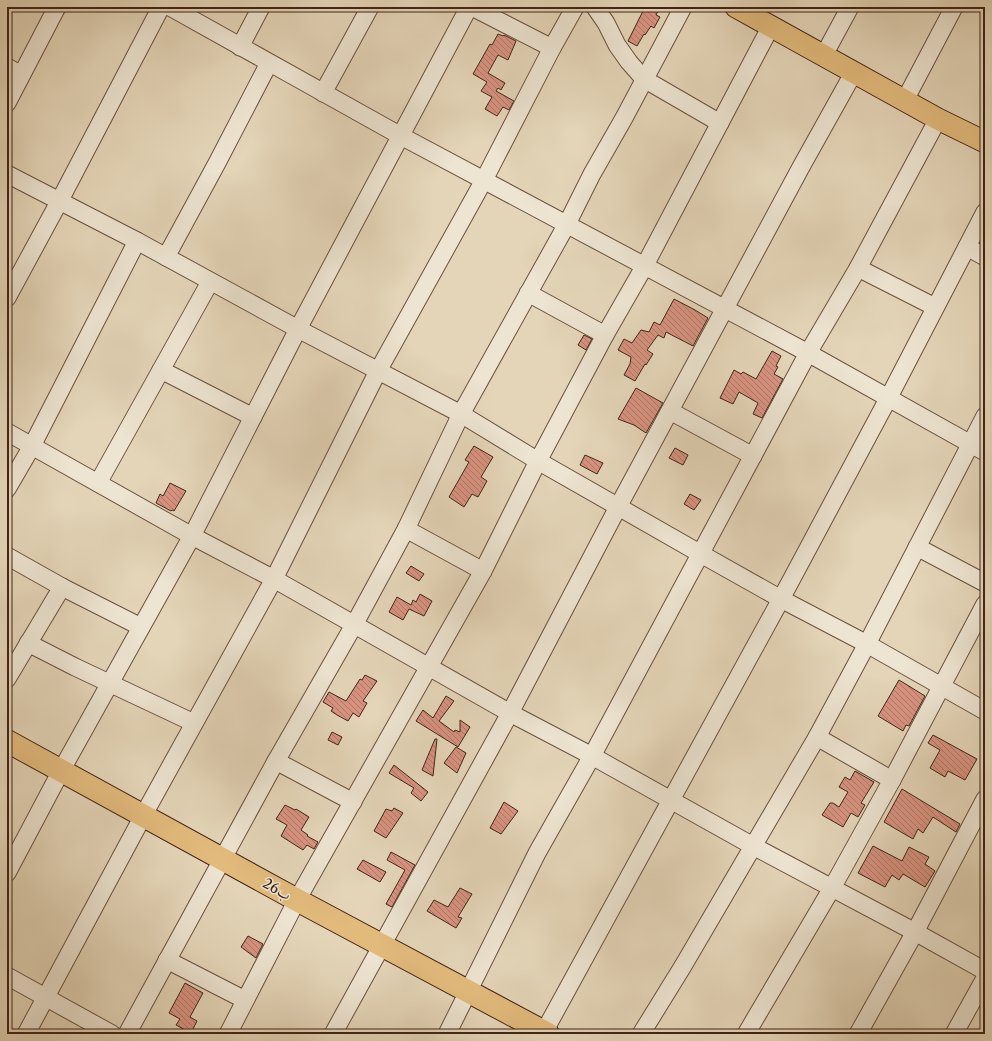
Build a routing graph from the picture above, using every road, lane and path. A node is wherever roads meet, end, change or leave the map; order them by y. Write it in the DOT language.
graph roads {
  1 [pos="57,7"];
  2 [pos="161,7"];
  3 [pos="170,7"];
  4 [pos="261,7"];
  5 [pos="370,7"];
  6 [pos="469,7"];
  7 [pos="472,7"];
  8 [pos="575,7"];
  9 [pos="595,7"];
  10 [pos="683,7"];
  11 [pos="850,7"];
  12 [pos="954,7"];
  13 [pos="738,8"];
  14 [pos="771,26"];
  15 [pos="240,47"];
  16 [pos="552,48"];
  17 [pos="824,55"];
  18 [pos="269,63"];
  19 [pos="14,71"];
  20 [pos="854,72"];
  21 [pos="644,78"];
  22 [pos="323,93"];
  23 [pos="905,100"];
  24 [pos="7,103"];
  25 [pos="938,119"];
  26 [pos="720,122"];
  27 [pos="401,136"];
  28 [pos="985,142"];
  29 [pos="7,174"];
  30 [pos="484,180"];
  31 [pos="59,202"];
  32 [pos="985,212"];
  33 [pos="566,224"];
  34 [pos="137,241"];
  35 [pos="967,247"];
  36 [pos="166,257"];
  37 [pos="985,257"];
  38 [pos="644,267"];
  39 [pos="858,268"];
  40 [pos="210,282"];
  41 [pos="528,293"];
  42 [pos="7,298"];
  43 [pos="934,307"];
  44 [pos="725,309"];
  45 [pos="298,329"];
  46 [pos="605,335"];
  47 [pos="808,353"];
  48 [pos="161,370"];
  49 [pos="378,371"];
  50 [pos="889,398"];
  51 [pos="670,410"];
  52 [pos="461,414"];
  53 [pos="985,416"];
  54 [pos="253,417"];
  55 [pos="7,432"];
  56 [pos="970,444"];
  57 [pos="32,446"];
  58 [pos="985,452"];
  59 [pos="753,456"];
  60 [pos="538,461"];
  61 [pos="98,484"];
  62 [pos="7,489"];
  63 [pos="618,507"];
  64 [pos="406,529"];
  65 [pos="192,536"];
  66 [pos="916,547"];
  67 [pos="700,554"];
  68 [pos="7,556"];
  69 [pos="483,571"];
  70 [pos="274,579"];
  71 [pos="985,583"];
  72 [pos="62,587"];
  73 [pos="781,599"];
  74 [pos="985,604"];
  75 [pos="354,625"];
  76 [pos="141,626"];
  77 [pos="28,643"];
  78 [pos="867,644"];
  79 [pos="429,668"];
  80 [pos="7,679"];
  81 [pos="110,684"];
  82 [pos="942,687"];
  83 [pos="985,711"];
  84 [pos="510,713"];
  85 [pos="194,723"];
  86 [pos="817,737"];
  87 [pos="7,741"];
  88 [pos="592,756"];
  89 [pos="276,761"];
  90 [pos="61,771"];
  91 [pos="892,780"];
  92 [pos="985,799"];
  93 [pos="671,800"];
  94 [pos="352,802"];
  95 [pos="143,816"];
  96 [pos="753,846"];
  97 [pos="222,859"];
  98 [pos="7,873"];
  99 [pos="832,888"];
  100 [pos="297,900"];
  101 [pos="915,932"];
  102 [pos="381,944"];
  103 [pos="167,960"];
  104 [pos="985,971"];
  105 [pos="7,976"];
  106 [pos="985,978"];
  107 [pos="468,991"];
  108 [pos="46,997"];
  109 [pos="245,1000"];
  110 [pos="234,1032"];
  111 [pos="546,1033"];
  112 [pos="26,1034"];
  113 [pos="112,1034"];
  114 [pos="127,1034"];
  115 [pos="333,1034"];
  116 [pos="447,1034"];
  117 [pos="641,1034"];
  118 [pos="746,1034"];
  119 [pos="858,1034"];
  120 [pos="954,1034"];
  1 -- 19 [label="street"];
  2 -- 31 [label="street"];
  3 -- 15 [label="street"];
  4 -- 15 [label="street"];
  5 -- 22 [label="street"];
  6 -- 27 [label="street"];
  7 -- 16 [label="street"];
  8 -- 16 [label="street"];
  9 -- 21 [label="street"];
  10 -- 21 [label="street"];
  11 -- 17 [label="street"];
  12 -- 23 [label="street"];
  13 -- 14 [label="main road"];
  14 -- 17 [label="main road"];
  14 -- 26 [label="street"];
  15 -- 18 [label="street"];
  16 -- 30 [label="street"];
  17 -- 20 [label="main road"];
  18 -- 22 [label="street"];
  18 -- 36 [label="street"];
  19 -- 24 [label="street"];
  20 -- 23 [label="main road"];
  20 -- 44 [label="street"];
  21 -- 26 [label="street"];
  21 -- 33 [label="street"];
  22 -- 27 [label="street"];
  23 -- 25 [label="main road"];
  25 -- 28 [label="main road"];
  25 -- 39 [label="street"];
  26 -- 38 [label="street"];
  27 -- 30 [label="street"];
  27 -- 45 [label="street"];
  29 -- 31 [label="street"];
  30 -- 33 [label="street"];
  30 -- 49 [label="street"];
  31 -- 34 [label="street"];
  31 -- 42 [label="street"];
  32 -- 35 [label="street"];
  33 -- 38 [label="street"];
  33 -- 41 [label="street"];
  34 -- 36 [label="street"];
  34 -- 57 [label="street"];
  35 -- 37 [label="street"];
  35 -- 43 [label="street"];
  36 -- 40 [label="street"];
  38 -- 44 [label="street"];
  38 -- 46 [label="street"];
  39 -- 43 [label="street"];
  39 -- 47 [label="street"];
  40 -- 45 [label="street"];
  40 -- 48 [label="street"];
  41 -- 46 [label="street"];
  41 -- 52 [label="street"];
  43 -- 50 [label="street"];
  44 -- 47 [label="street"];
  44 -- 51 [label="street"];
  45 -- 49 [label="street"];
  45 -- 54 [label="street"];
  46 -- 60 [label="street"];
  47 -- 50 [label="street"];
  47 -- 59 [label="street"];
  48 -- 54 [label="street"];
  48 -- 61 [label="street"];
  49 -- 52 [label="street"];
  49 -- 70 [label="street"];
  50 -- 56 [label="street"];
  50 -- 73 [label="street"];
  51 -- 59 [label="street"];
  51 -- 63 [label="street"];
  52 -- 60 [label="street"];
  52 -- 64 [label="street"];
  53 -- 56 [label="street"];
  54 -- 65 [label="street"];
  55 -- 57 [label="street"];
  56 -- 58 [label="street"];
  56 -- 66 [label="street"];
  57 -- 61 [label="street"];
  57 -- 62 [label="street"];
  59 -- 67 [label="street"];
  60 -- 63 [label="street"];
  60 -- 69 [label="street"];
  61 -- 65 [label="street"];
  63 -- 67 [label="street"];
  63 -- 84 [label="street"];
  64 -- 69 [label="street"];
  64 -- 75 [label="street"];
  65 -- 70 [label="street"];
  65 -- 76 [label="street"];
  66 -- 71 [label="street"];
  66 -- 78 [label="street"];
  67 -- 73 [label="street"];
  67 -- 88 [label="street"];
  68 -- 72 [label="street"];
  69 -- 79 [label="street"];
  70 -- 75 [label="street"];
  70 -- 85 [label="street"];
  72 -- 76 [label="street"];
  72 -- 77 [label="street"];
  73 -- 78 [label="street"];
  73 -- 93 [label="street"];
  74 -- 82 [label="street"];
  75 -- 79 [label="street"];
  75 -- 89 [label="street"];
  76 -- 81 [label="street"];
  77 -- 80 [label="street"];
  77 -- 81 [label="street"];
  78 -- 82 [label="street"];
  78 -- 86 [label="street"];
  79 -- 84 [label="street"];
  79 -- 94 [label="street"];
  81 -- 85 [label="street"];
  81 -- 90 [label="street"];
  82 -- 83 [label="street"];
  82 -- 91 [label="street"];
  84 -- 88 [label="street"];
  84 -- 102 [label="street"];
  85 -- 95 [label="street"];
  86 -- 91 [label="street"];
  86 -- 96 [label="street"];
  87 -- 90 [label="highway, 26ب"];
  88 -- 93 [label="street"];
  88 -- 107 [label="street"];
  89 -- 94 [label="street"];
  89 -- 97 [label="street"];
  90 -- 95 [label="highway, 26ب"];
  90 -- 98 [label="street"];
  91 -- 99 [label="street"];
  92 -- 101 [label="street"];
  93 -- 96 [label="street"];
  93 -- 111 [label="street"];
  94 -- 100 [label="street"];
  95 -- 97 [label="highway, 26ب"];
  95 -- 108 [label="street"];
  96 -- 99 [label="street"];
  96 -- 117 [label="street"];
  97 -- 100 [label="highway, 26ب"];
  97 -- 103 [label="street"];
  99 -- 101 [label="street"];
  99 -- 118 [label="street"];
  100 -- 102 [label="highway, 26ب"];
  100 -- 109 [label="street"];
  101 -- 104 [label="street"];
  101 -- 119 [label="street"];
  102 -- 107 [label="highway, 26ب"];
  102 -- 115 [label="street"];
  103 -- 109 [label="street"];
  103 -- 114 [label="street"];
  105 -- 108 [label="street"];
  106 -- 120 [label="street"];
  107 -- 111 [label="highway, 26ب"];
  107 -- 116 [label="street"];
  108 -- 112 [label="street"];
  108 -- 113 [label="street"];
  109 -- 110 [label="street"];
}
